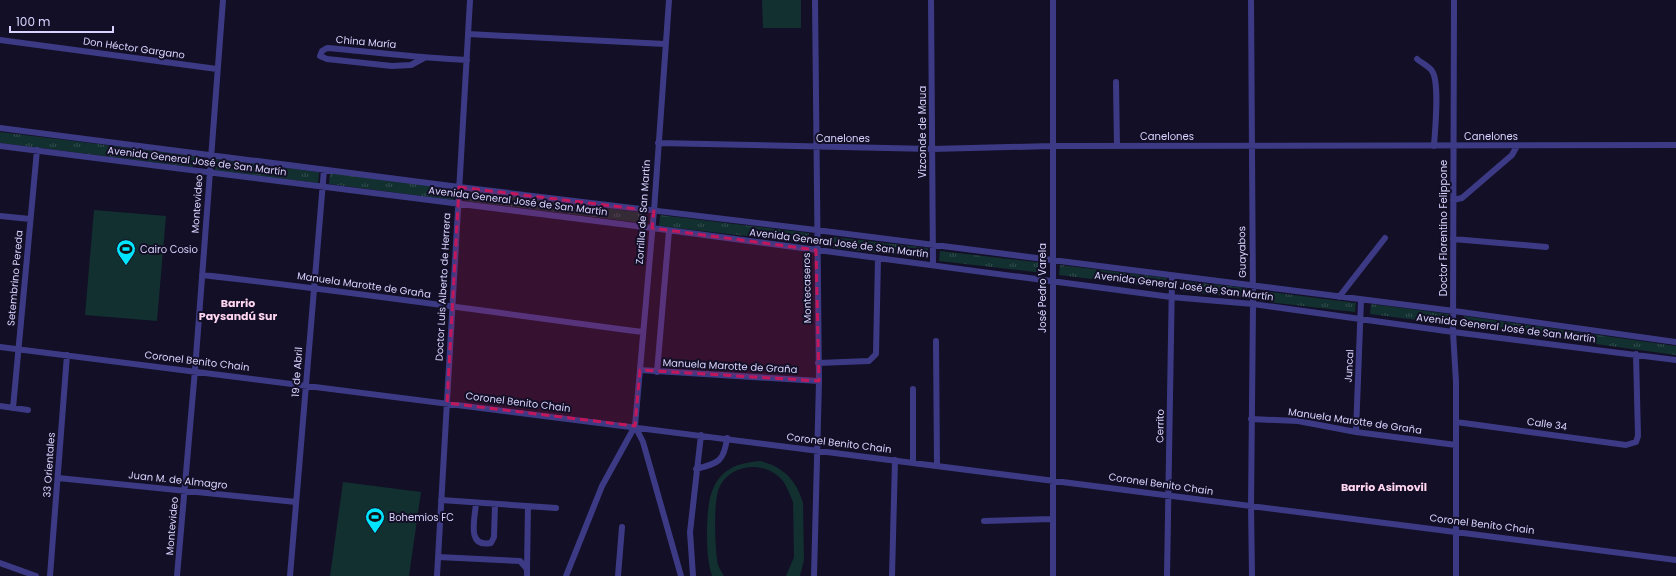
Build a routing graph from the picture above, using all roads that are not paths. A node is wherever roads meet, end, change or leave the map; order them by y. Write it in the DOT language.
graph roads {
  1 [pos="223,0"];
  2 [pos="470,0"];
  3 [pos="669,0"];
  4 [pos="815,0"];
  5 [pos="931,0"];
  6 [pos="1053,0"];
  7 [pos="1250,0"];
  8 [pos="1454,0"];
  9 [pos="468,34"];
  10 [pos="0,40"];
  11 [pos="665,44"];
  12 [pos="424,58"];
  13 [pos="1417,59"];
  14 [pos="466,60"];
  15 [pos="217,69"];
  16 [pos="1116,82"];
  17 [pos="0,128"];
  18 [pos="658,144"];
  19 [pos="1676,145"];
  20 [pos="0,146"];
  21 [pos="1052,146"];
  22 [pos="1117,146"];
  23 [pos="1434,146"];
  24 [pos="1452,146"];
  25 [pos="1517,146"];
  26 [pos="1251,147"];
  27 [pos="815,148"];
  28 [pos="932,148"];
  29 [pos="37,150"];
  30 [pos="211,155"];
  31 [pos="324,170"];
  32 [pos="209,173"];
  33 [pos="323,187"];
  34 [pos="459,187"];
  35 [pos="1453,200"];
  36 [pos="458,204"];
  37 [pos="654,211"];
  38 [pos="0,216"];
  39 [pos="30,219"];
  40 [pos="652,228"];
  41 [pos="816,230"];
  42 [pos="669,231"];
  43 [pos="1385,238"];
  44 [pos="1453,239"];
  45 [pos="933,246"];
  46 [pos="1546,247"];
  47 [pos="816,250"];
  48 [pos="878,258"];
  49 [pos="1052,261"];
  50 [pos="933,265"];
  51 [pos="202,275"];
  52 [pos="1172,277"];
  53 [pos="1052,280"];
  54 [pos="1252,286"];
  55 [pos="313,287"];
  56 [pos="1171,297"];
  57 [pos="1339,297"];
  58 [pos="1361,300"];
  59 [pos="1252,304"];
  60 [pos="452,308"];
  61 [pos="1454,311"];
  62 [pos="1362,319"];
  63 [pos="643,332"];
  64 [pos="1453,332"];
  65 [pos="936,341"];
  66 [pos="1676,342"];
  67 [pos="0,347"];
  68 [pos="19,349"];
  69 [pos="1636,354"];
  70 [pos="67,355"];
  71 [pos="1676,360"];
  72 [pos="818,363"];
  73 [pos="195,370"];
  74 [pos="640,370"];
  75 [pos="657,372"];
  76 [pos="819,381"];
  77 [pos="306,385"];
  78 [pos="913,389"];
  79 [pos="447,403"];
  80 [pos="0,406"];
  81 [pos="13,408"];
  82 [pos="28,410"];
  83 [pos="1251,419"];
  84 [pos="1456,422"];
  85 [pos="635,426"];
  86 [pos="1356,432"];
  87 [pos="701,435"];
  88 [pos="727,438"];
  89 [pos="1456,445"];
  90 [pos="816,450"];
  91 [pos="895,460"];
  92 [pos="913,462"];
  93 [pos="937,465"];
  94 [pos="696,469"];
  95 [pos="58,478"];
  96 [pos="1053,480"];
  97 [pos="185,490"];
  98 [pos="1169,495"];
  99 [pos="441,500"];
  100 [pos="296,502"];
  101 [pos="476,503"];
  102 [pos="495,504"];
  103 [pos="528,506"];
  104 [pos="1250,506"];
  105 [pos="556,508"];
  106 [pos="1053,519"];
  107 [pos="984,520"];
  108 [pos="622,527"];
  109 [pos="1456,531"];
  110 [pos="438,557"];
  111 [pos="1676,560"];
  112 [pos="0,563"];
  113 [pos="527,573"];
  114 [pos="36,576"];
  115 [pos="50,576"];
  116 [pos="177,576"];
  117 [pos="290,576"];
  118 [pos="437,576"];
  119 [pos="567,576"];
  120 [pos="618,576"];
  121 [pos="681,576"];
  122 [pos="693,576"];
  123 [pos="814,576"];
  124 [pos="892,576"];
  125 [pos="1053,576"];
  126 [pos="1167,576"];
  127 [pos="1252,576"];
  128 [pos="1456,576"];
  1 -- 15 [label="street, Montevideo"];
  2 -- 9 [label="street, Doctor Luis Alberto de Herrera"];
  3 -- 11 [label="street, Zorrilla de San Martín"];
  4 -- 27 [label="street, Montecaseros"];
  5 -- 28 [label="street, Vizconde de Maua"];
  6 -- 21 [label="street, José Pedro Varela"];
  7 -- 26 [label="street, Guayabos"];
  8 -- 24 [label="street, Doctor Florentino Felippone"];
  9 -- 11 [label="street"];
  9 -- 14 [label="street, Doctor Luis Alberto de Herrera"];
  10 -- 15 [label="street, Don Héctor Gargano"];
  11 -- 18 [label="street, Zorrilla de San Martín"];
  12 -- 12 [label="street, China María"];
  12 -- 14 [label="street, China María"];
  13 -- 23 [label="street"];
  14 -- 34 [label="street, Doctor Luis Alberto de Herrera"];
  15 -- 30 [label="street, Montevideo"];
  16 -- 22 [label="street"];
  17 -- 30 [label="street, Avenida General José de San Martín"];
  18 -- 27 [label="street, Canelones"];
  18 -- 37 [label="street, Zorrilla de San Martín"];
  19 -- 25 [label="street, Canelones"];
  20 -- 29 [label="street, Avenida General José de San Martín"];
  21 -- 22 [label="street, Canelones"];
  21 -- 28 [label="street, Canelones"];
  21 -- 49 [label="street, José Pedro Varela"];
  22 -- 26 [label="street, Canelones"];
  23 -- 24 [label="street, Canelones"];
  23 -- 26 [label="street, Canelones"];
  24 -- 25 [label="street, Canelones"];
  24 -- 35 [label="street, Doctor Florentino Felippone"];
  25 -- 35 [label="street"];
  26 -- 54 [label="street, Guayabos"];
  27 -- 28 [label="street, Canelones"];
  27 -- 41 [label="street, Montecaseros"];
  28 -- 45 [label="street, Vizconde de Maua"];
  29 -- 32 [label="street, Avenida General José de San Martín"];
  29 -- 39 [label="street, Setembrino Pereda"];
  30 -- 31 [label="street, Avenida General José de San Martín"];
  30 -- 32 [label="street, Montevideo"];
  31 -- 33 [label="street, 19 de Abril"];
  31 -- 34 [label="street, Avenida General José de San Martín"];
  32 -- 33 [label="street, Avenida General José de San Martín"];
  32 -- 51 [label="street, Montevideo"];
  33 -- 36 [label="street, Avenida General José de San Martín"];
  33 -- 55 [label="street, 19 de Abril"];
  34 -- 36 [label="street, Doctor Luis Alberto de Herrera"];
  34 -- 37 [label="street, Avenida General José de San Martín"];
  35 -- 44 [label="street, Doctor Florentino Felippone"];
  36 -- 40 [label="street, Avenida General José de San Martín"];
  36 -- 60 [label="street, Doctor Luis Alberto de Herrera"];
  37 -- 40 [label="street, Zorrilla de San Martín"];
  37 -- 41 [label="street, Avenida General José de San Martín"];
  38 -- 39 [label="street"];
  39 -- 68 [label="street, Setembrino Pereda"];
  40 -- 42 [label="street, Avenida General José de San Martín"];
  40 -- 63 [label="street, Zorrilla de San Martín"];
  41 -- 45 [label="street, Avenida General José de San Martín"];
  41 -- 47 [label="street, Montecaseros"];
  42 -- 47 [label="street, Avenida General José de San Martín"];
  42 -- 75 [label="street"];
  43 -- 57 [label="street"];
  44 -- 46 [label="street"];
  44 -- 61 [label="street, Doctor Florentino Felippone"];
  45 -- 49 [label="street, Avenida General José de San Martín"];
  45 -- 50 [label="street, Vizconde de Maua"];
  47 -- 48 [label="street, Avenida General José de San Martín"];
  47 -- 72 [label="street, Montecaseros"];
  48 -- 50 [label="street, Avenida General José de San Martín"];
  48 -- 72 [label="street"];
  49 -- 52 [label="street, Avenida General José de San Martín"];
  49 -- 53 [label="street, José Pedro Varela"];
  50 -- 53 [label="street, Avenida General José de San Martín"];
  51 -- 55 [label="street, Manuela Marotte de Graña"];
  51 -- 73 [label="street, Montevideo"];
  52 -- 54 [label="street, Avenida General José de San Martín"];
  52 -- 56 [label="street, Cerrito"];
  53 -- 56 [label="street, Avenida General José de San Martín"];
  53 -- 96 [label="street, José Pedro Varela"];
  54 -- 57 [label="street, Avenida General José de San Martín"];
  54 -- 59 [label="street, Guayabos"];
  55 -- 60 [label="street, Manuela Marotte de Graña"];
  55 -- 77 [label="street, 19 de Abril"];
  56 -- 59 [label="street, Avenida General José de San Martín"];
  56 -- 98 [label="street, Cerrito"];
  57 -- 58 [label="street, Avenida General José de San Martín"];
  58 -- 61 [label="street, Avenida General José de San Martín"];
  58 -- 62 [label="street, Juncal"];
  59 -- 62 [label="street, Avenida General José de San Martín"];
  59 -- 83 [label="street, Guayabos"];
  60 -- 63 [label="street, Manuela Marotte de Graña"];
  60 -- 79 [label="street, Doctor Luis Alberto de Herrera"];
  61 -- 64 [label="street, Doctor Florentino Felippone"];
  61 -- 66 [label="street, Avenida General José de San Martín"];
  62 -- 64 [label="street, Avenida General José de San Martín"];
  62 -- 86 [label="street, Juncal"];
  63 -- 74 [label="street, Zorrilla de San Martín"];
  64 -- 69 [label="street, Avenida General José de San Martín"];
  64 -- 84 [label="street, Doctor Florentino Felippone"];
  65 -- 93 [label="street"];
  67 -- 68 [label="street, Coronel Benito Chain"];
  68 -- 70 [label="street, Coronel Benito Chain"];
  68 -- 81 [label="street, Setembrino Pereda"];
  69 -- 71 [label="street, Avenida General José de San Martín"];
  69 -- 84 [label="street, Calle 34"];
  70 -- 73 [label="street, Coronel Benito Chain"];
  70 -- 95 [label="street, 33 Orientales"];
  72 -- 76 [label="street, Montecaseros"];
  73 -- 77 [label="street, Coronel Benito Chain"];
  73 -- 97 [label="street, Montevideo"];
  74 -- 75 [label="street, Manuela Marotte de Graña"];
  74 -- 85 [label="street, Zorrilla de San Martín"];
  75 -- 76 [label="street, Manuela Marotte de Graña"];
  76 -- 90 [label="street, Montecaseros"];
  77 -- 79 [label="street, Coronel Benito Chain"];
  77 -- 100 [label="street, 19 de Abril"];
  78 -- 92 [label="street"];
  79 -- 85 [label="street, Coronel Benito Chain"];
  79 -- 99 [label="street, Doctor Luis Alberto de Herrera"];
  80 -- 81 [label="street"];
  81 -- 82 [label="street"];
  83 -- 86 [label="street, Manuela Marotte de Graña"];
  83 -- 104 [label="street, Guayabos"];
  84 -- 89 [label="street, Doctor Florentino Felippone"];
  85 -- 87 [label="street, Coronel Benito Chain"];
  85 -- 119 [label="street, Zorrilla de San Martín"];
  85 -- 121 [label="street"];
  86 -- 89 [label="street, Manuela Marotte de Graña"];
  87 -- 88 [label="street, Coronel Benito Chain"];
  87 -- 94 [label="street"];
  88 -- 90 [label="street, Coronel Benito Chain"];
  88 -- 94 [label="street"];
  89 -- 109 [label="street, Doctor Florentino Felippone"];
  90 -- 91 [label="street, Coronel Benito Chain"];
  90 -- 123 [label="street, Montecaseros"];
  91 -- 92 [label="street, Coronel Benito Chain"];
  91 -- 124 [label="street"];
  92 -- 93 [label="street, Coronel Benito Chain"];
  93 -- 96 [label="street, Coronel Benito Chain"];
  94 -- 122 [label="street"];
  95 -- 97 [label="street, Juan M. de Almagro"];
  95 -- 115 [label="street, 33 Orientales"];
  96 -- 98 [label="street, Coronel Benito Chain"];
  96 -- 106 [label="street, José Pedro Varela"];
  97 -- 100 [label="street, Juan M. de Almagro"];
  97 -- 116 [label="street, Montevideo"];
  98 -- 104 [label="street, Coronel Benito Chain"];
  98 -- 126 [label="street, Cerrito"];
  99 -- 101 [label="street"];
  99 -- 110 [label="street, Doctor Luis Alberto de Herrera"];
  100 -- 117 [label="street, 19 de Abril"];
  101 -- 102 [label="street"];
  101 -- 102 [label="street"];
  102 -- 103 [label="street"];
  103 -- 105 [label="street"];
  103 -- 113 [label="street"];
  104 -- 109 [label="street, Coronel Benito Chain"];
  104 -- 127 [label="street, Guayabos"];
  106 -- 107 [label="street"];
  106 -- 125 [label="street, José Pedro Varela"];
  108 -- 120 [label="street"];
  109 -- 111 [label="street, Coronel Benito Chain"];
  109 -- 128 [label="street, Doctor Florentino Felippone"];
  110 -- 113 [label="street"];
  110 -- 118 [label="street, Doctor Luis Alberto de Herrera"];
  112 -- 114 [label="street"];
}
